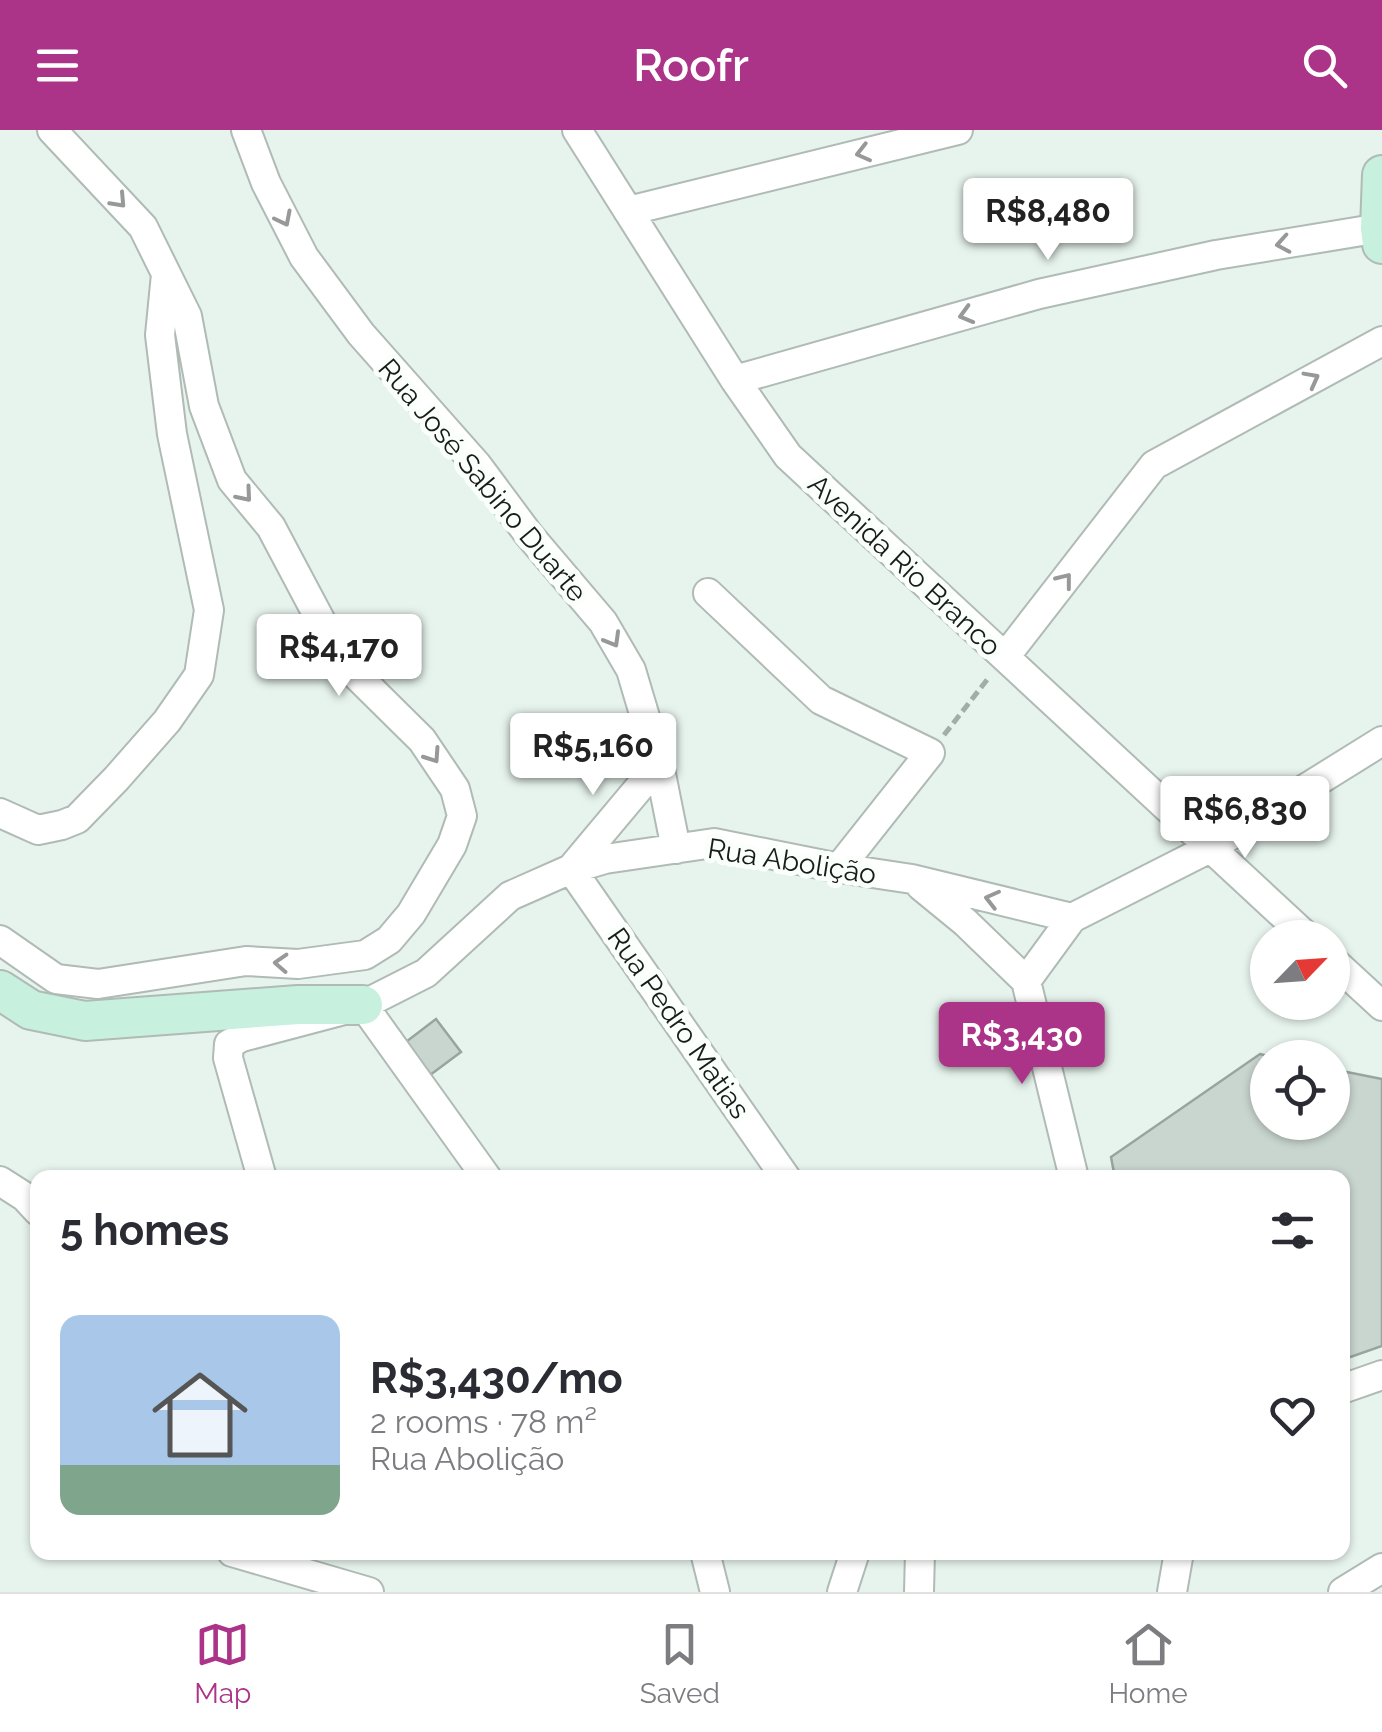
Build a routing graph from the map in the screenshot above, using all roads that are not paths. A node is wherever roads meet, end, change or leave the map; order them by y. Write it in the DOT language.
graph roads {
  1 [pos="52,130"];
  2 [pos="246,130"];
  3 [pos="577,130"];
  4 [pos="958,130"];
  5 [pos="1382,175"];
  6 [pos="628,211"];
  7 [pos="1381,236"];
  8 [pos="166,272"];
  9 [pos="1382,341"];
  10 [pos="736,380"];
  11 [pos="708,593"];
  12 [pos="1005,657"];
  13 [pos="1382,741"];
  14 [pos="659,764"];
  15 [pos="0,813"];
  16 [pos="1210,848"];
  17 [pos="676,849"];
  18 [pos="839,868"];
  19 [pos="571,869"];
  20 [pos="912,879"];
  21 [pos="1072,918"];
  22 [pos="1288,920"];
  23 [pos="0,940"];
  24 [pos="1350,977"];
  25 [pos="1026,981"];
  26 [pos="0,990"];
  27 [pos="363,1005"];
  28 [pos="1382,1006"];
  29 [pos="260,1170"];
  30 [pos="481,1170"];
  31 [pos="780,1170"];
  32 [pos="1072,1170"];
  33 [pos="0,1182"];
  34 [pos="30,1202"];
  35 [pos="1382,1376"];
  36 [pos="1350,1386"];
  37 [pos="259,1560"];
  38 [pos="707,1560"];
  39 [pos="852,1560"];
  40 [pos="920,1560"];
  41 [pos="1178,1560"];
  42 [pos="368,1592"];
  43 [pos="714,1592"];
  44 [pos="842,1592"];
  45 [pos="918,1592"];
  46 [pos="1172,1592"];
  1 -- 8 [label="street, one-way"];
  2 -- 14 [label="street, Rua José Sabino Duarte, one-way"];
  3 -- 6 [label="street, Avenida Rio Branco"];
  4 -- 6 [label="street, one-way"];
  5 -- 7 [label="street"];
  6 -- 10 [label="street, Avenida Rio Branco"];
  7 -- 10 [label="street, one-way"];
  8 -- 15 [label="street"];
  8 -- 23 [label="street, one-way"];
  12 -- 9 [label="street, one-way"];
  10 -- 12 [label="street, Avenida Rio Branco"];
  11 -- 18 [label="street"];
  12 -- 16 [label="street, Avenida Rio Branco"];
  13 -- 16 [label="street"];
  14 -- 17 [label="street, Rua José Sabino Duarte"];
  14 -- 19 [label="street"];
  16 -- 21 [label="street"];
  16 -- 22 [label="street, Avenida Rio Branco"];
  17 -- 18 [label="street, Rua Abolição"];
  17 -- 19 [label="street, Rua Abolição"];
  18 -- 20 [label="street, Rua Abolição"];
  19 -- 27 [label="street, Rua Abolição"];
  19 -- 31 [label="street, Rua Pedro Matias"];
  21 -- 20 [label="street, one-way"];
  20 -- 25 [label="street, Rua Abolição"];
  21 -- 25 [label="street"];
  24 -- 28 [label="street"];
  25 -- 32 [label="street"];
  26 -- 27 [label="street"];
  27 -- 29 [label="street, Rua Abolição"];
  27 -- 30 [label="street"];
  33 -- 34 [label="street"];
  35 -- 36 [label="street"];
  37 -- 42 [label="street"];
  38 -- 43 [label="street"];
  39 -- 44 [label="street"];
  40 -- 45 [label="street"];
  41 -- 46 [label="street"];
}
